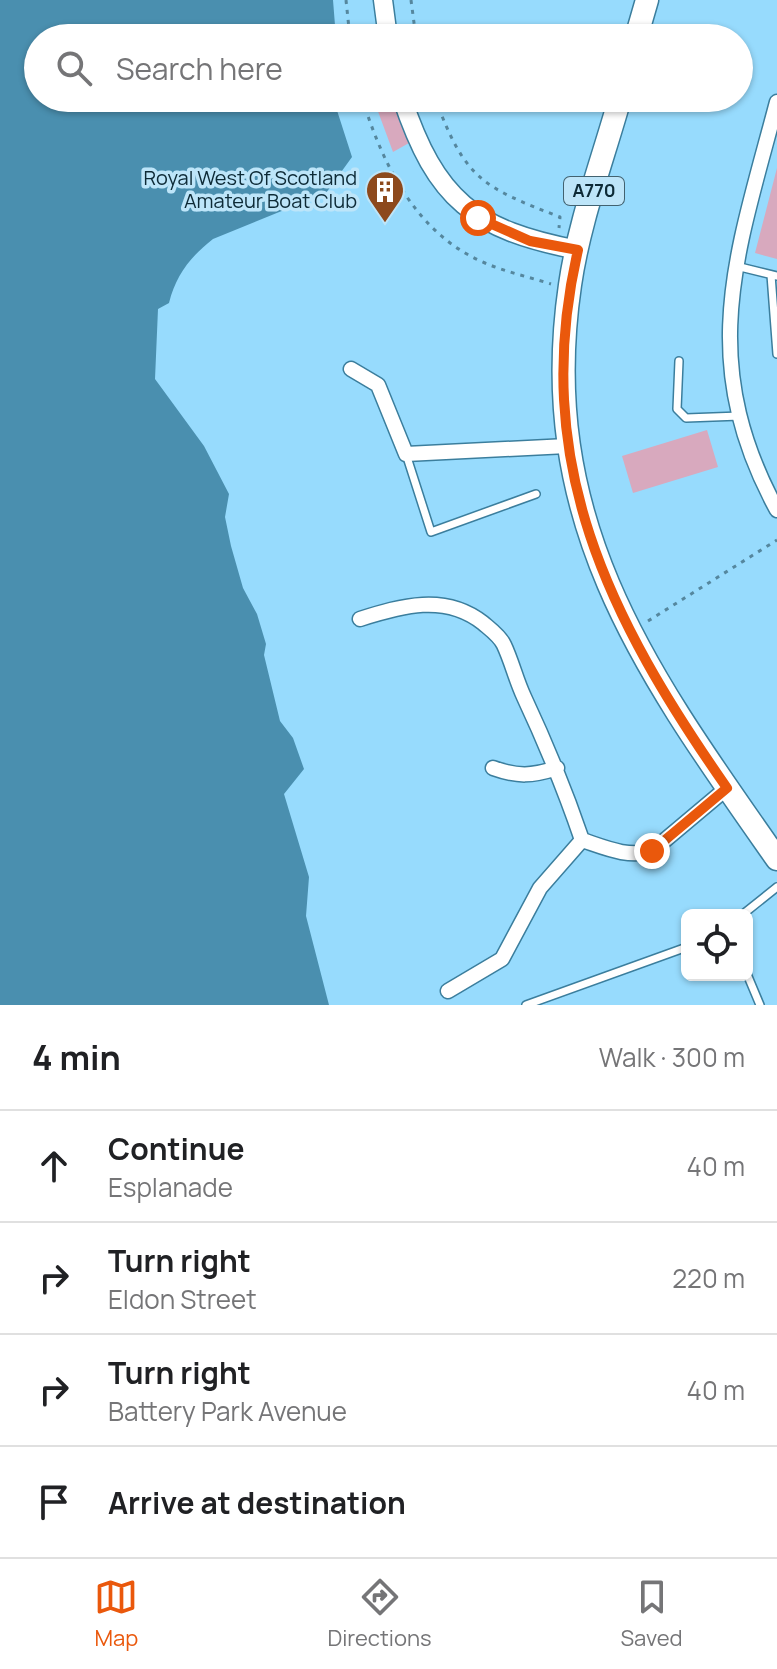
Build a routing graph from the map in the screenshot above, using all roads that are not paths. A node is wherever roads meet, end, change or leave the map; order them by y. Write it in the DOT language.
graph roads {
  1 [pos="383,0"];
  2 [pos="647,0"];
  3 [pos="386,24"];
  4 [pos="640,24"];
  5 [pos="777,102"];
  6 [pos="407,112"];
  7 [pos="616,112"];
  8 [pos="578,250"];
  9 [pos="733,266"];
  10 [pos="774,275"];
  11 [pos="777,354"];
  12 [pos="679,361"];
  13 [pos="351,369"];
  14 [pos="740,416"];
  15 [pos="567,446"];
  16 [pos="406,454"];
  17 [pos="536,494"];
  18 [pos="777,510"];
  19 [pos="360,619"];
  20 [pos="493,768"];
  21 [pos="557,768"];
  22 [pos="727,788"];
  23 [pos="582,840"];
  24 [pos="777,859"];
  25 [pos="777,887"];
  26 [pos="750,909"];
  27 [pos="681,949"];
  28 [pos="750,981"];
  29 [pos="448,991"];
  30 [pos="526,1005"];
  31 [pos="760,1005"];
  1 -- 3 [label="street"];
  2 -- 4 [label="main road"];
  5 -- 9 [label="street"];
  6 -- 8 [label="street"];
  7 -- 8 [label="main road, A770"];
  8 -- 15 [label="main road, A770"];
  9 -- 10 [label="lane"];
  9 -- 14 [label="street"];
  10 -- 11 [label="lane"];
  12 -- 14 [label="lane"];
  13 -- 16 [label="street"];
  14 -- 18 [label="street"];
  15 -- 16 [label="street"];
  15 -- 22 [label="main road, A770"];
  16 -- 17 [label="lane"];
  19 -- 21 [label="street"];
  20 -- 21 [label="street"];
  21 -- 23 [label="street"];
  22 -- 23 [label="street"];
  22 -- 24 [label="main road, A770"];
  23 -- 29 [label="street"];
  25 -- 26 [label="lane"];
  27 -- 30 [label="lane"];
  28 -- 31 [label="lane"];
}
